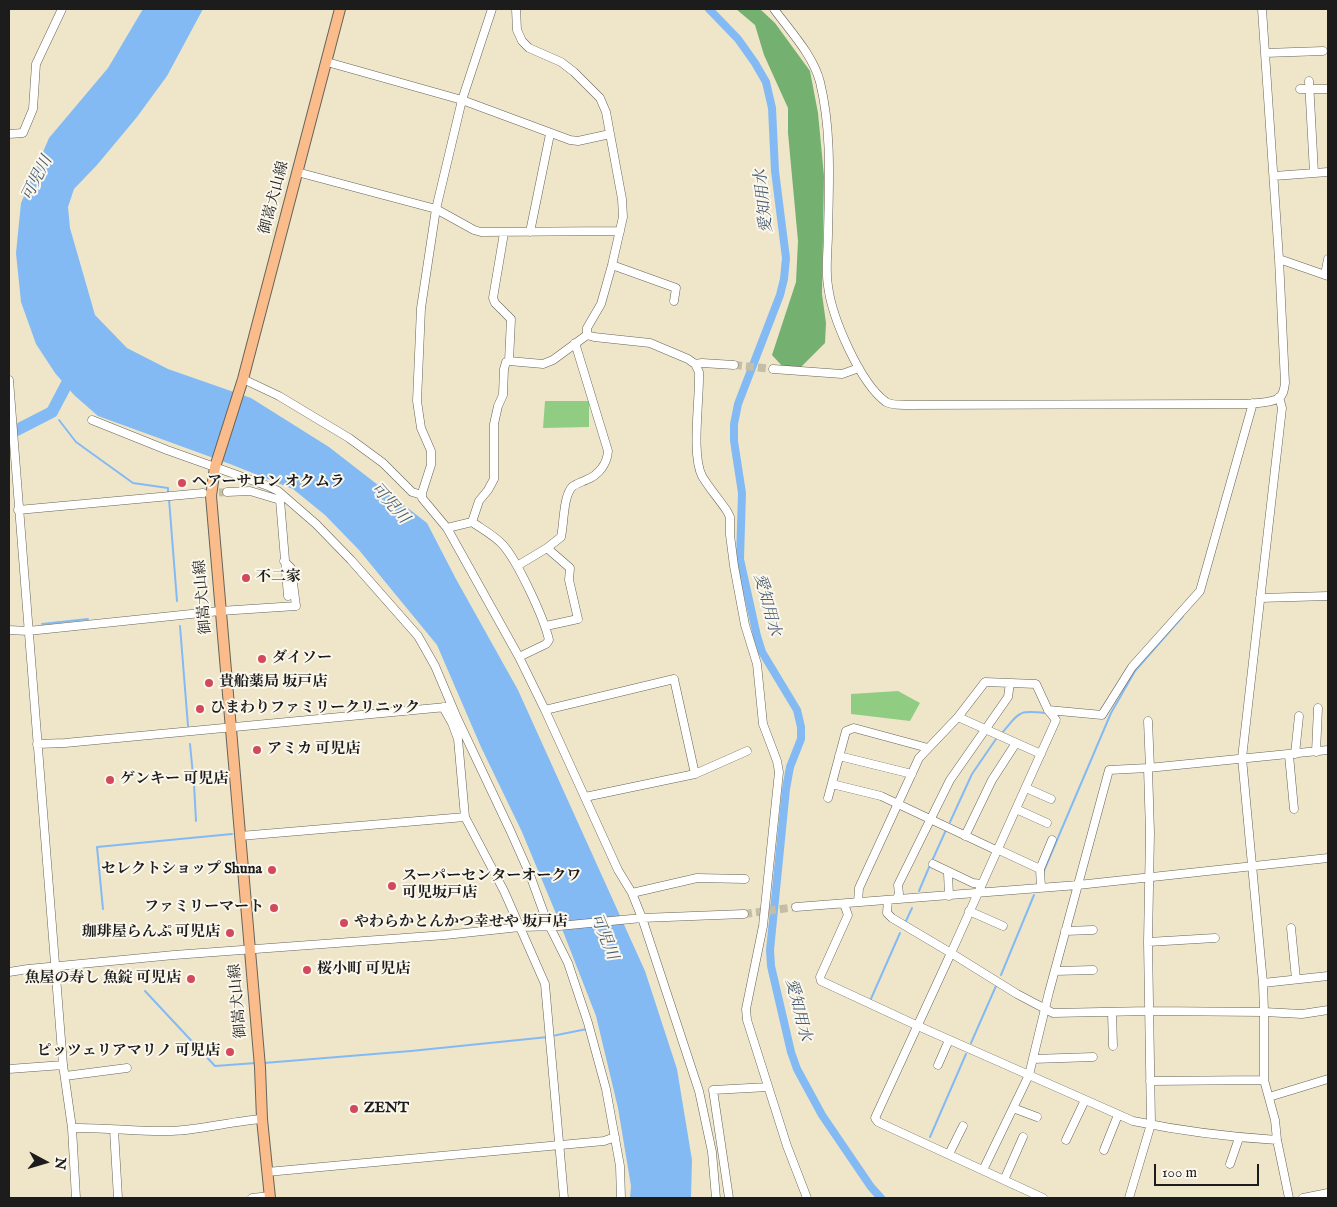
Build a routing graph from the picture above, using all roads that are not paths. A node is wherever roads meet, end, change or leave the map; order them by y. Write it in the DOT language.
graph roads {
  1 [pos="62,9"];
  2 [pos="340,9"];
  3 [pos="492,9"];
  4 [pos="516,9"];
  5 [pos="774,9"];
  6 [pos="1262,9"];
  7 [pos="1323,51"];
  8 [pos="1265,53"];
  9 [pos="327,62"];
  10 [pos="1309,85"];
  11 [pos="1300,89"];
  12 [pos="1328,89"];
  13 [pos="462,100"];
  14 [pos="9,134"];
  15 [pos="550,134"];
  16 [pos="610,134"];
  17 [pos="297,172"];
  18 [pos="1328,172"];
  19 [pos="1314,173"];
  20 [pos="1274,176"];
  21 [pos="436,209"];
  22 [pos="620,231"];
  23 [pos="530,232"];
  24 [pos="504,233"];
  25 [pos="1279,259"];
  26 [pos="1328,259"];
  27 [pos="612,265"];
  28 [pos="1327,276"];
  29 [pos="674,301"];
  30 [pos="587,335"];
  31 [pos="575,343"];
  32 [pos="509,361"];
  33 [pos="695,364"];
  34 [pos="734,366"];
  35 [pos="859,368"];
  36 [pos="773,369"];
  37 [pos="243,379"];
  38 [pos="9,380"];
  39 [pos="1279,397"];
  40 [pos="1253,403"];
  41 [pos="92,420"];
  42 [pos="10,421"];
  43 [pos="215,467"];
  44 [pos="272,488"];
  45 [pos="226,492"];
  46 [pos="203,494"];
  47 [pos="422,495"];
  48 [pos="273,498"];
  49 [pos="18,510"];
  50 [pos="472,522"];
  51 [pos="447,528"];
  52 [pos="548,548"];
  53 [pos="284,561"];
  54 [pos="517,566"];
  55 [pos="288,596"];
  56 [pos="1328,596"];
  57 [pos="1260,598"];
  58 [pos="220,611"];
  59 [pos="546,626"];
  60 [pos="9,630"];
  61 [pos="28,631"];
  62 [pos="519,657"];
  63 [pos="1010,683"];
  64 [pos="452,705"];
  65 [pos="443,708"];
  66 [pos="1318,708"];
  67 [pos="545,710"];
  68 [pos="1048,710"];
  69 [pos="1299,716"];
  70 [pos="958,717"];
  71 [pos="1148,721"];
  72 [pos="231,727"];
  73 [pos="985,729"];
  74 [pos="1016,743"];
  75 [pos="37,744"];
  76 [pos="928,748"];
  77 [pos="1328,750"];
  78 [pos="747,751"];
  79 [pos="1316,752"];
  80 [pos="1041,754"];
  81 [pos="1292,755"];
  82 [pos="839,756"];
  83 [pos="1242,758"];
  84 [pos="1149,768"];
  85 [pos="695,774"];
  86 [pos="912,774"];
  87 [pos="832,784"];
  88 [pos="1026,788"];
  89 [pos="584,797"];
  90 [pos="828,798"];
  91 [pos="1051,799"];
  92 [pos="898,803"];
  93 [pos="1294,808"];
  94 [pos="1016,809"];
  95 [pos="464,817"];
  96 [pos="930,819"];
  97 [pos="1047,823"];
  98 [pos="240,836"];
  99 [pos="965,836"];
  100 [pos="1052,840"];
  101 [pos="998,850"];
  102 [pos="1328,858"];
  103 [pos="933,864"];
  104 [pos="1251,866"];
  105 [pos="1040,868"];
  106 [pos="948,872"];
  107 [pos="1148,877"];
  108 [pos="745,879"];
  109 [pos="982,884"];
  110 [pos="1078,885"];
  111 [pos="1040,888"];
  112 [pos="978,892"];
  113 [pos="632,893"];
  114 [pos="950,896"];
  115 [pos="897,898"];
  116 [pos="888,900"];
  117 [pos="858,902"];
  118 [pos="844,904"];
  119 [pos="796,907"];
  120 [pos="970,911"];
  121 [pos="744,914"];
  122 [pos="642,918"];
  123 [pos="554,926"];
  124 [pos="1003,926"];
  125 [pos="520,928"];
  126 [pos="1291,928"];
  127 [pos="1093,930"];
  128 [pos="1066,931"];
  129 [pos="1215,938"];
  130 [pos="1148,942"];
  131 [pos="250,950"];
  132 [pos="951,953"];
  133 [pos="55,966"];
  134 [pos="1094,970"];
  135 [pos="1054,971"];
  136 [pos="9,972"];
  137 [pos="1328,976"];
  138 [pos="1296,979"];
  139 [pos="1263,983"];
  140 [pos="1045,1010"];
  141 [pos="1328,1010"];
  142 [pos="1149,1011"];
  143 [pos="1112,1012"];
  144 [pos="1264,1012"];
  145 [pos="918,1026"];
  146 [pos="950,1040"];
  147 [pos="1113,1046"];
  148 [pos="1093,1057"];
  149 [pos="1033,1059"];
  150 [pos="64,1065"];
  151 [pos="938,1065"];
  152 [pos="127,1068"];
  153 [pos="9,1069"];
  154 [pos="1029,1075"];
  155 [pos="64,1076"];
  156 [pos="1328,1079"];
  157 [pos="1264,1080"];
  158 [pos="1150,1081"];
  159 [pos="768,1087"];
  160 [pos="1269,1097"];
  161 [pos="1086,1100"];
  162 [pos="1013,1108"];
  163 [pos="1118,1115"];
  164 [pos="1037,1117"];
  165 [pos="262,1119"];
  166 [pos="1151,1124"];
  167 [pos="963,1126"];
  168 [pos="72,1128"];
  169 [pos="114,1130"];
  170 [pos="615,1137"];
  171 [pos="1023,1137"];
  172 [pos="1239,1138"];
  173 [pos="1066,1140"];
  174 [pos="1277,1140"];
  175 [pos="560,1145"];
  176 [pos="1104,1150"];
  177 [pos="949,1154"];
  178 [pos="1230,1164"];
  179 [pos="983,1170"];
  180 [pos="267,1172"];
  181 [pos="1004,1180"];
  182 [pos="1328,1193"];
  183 [pos="270,1197"];
  184 [pos="76,1198"];
  185 [pos="118,1198"];
  186 [pos="252,1198"];
  187 [pos="564,1198"];
  188 [pos="621,1198"];
  189 [pos="716,1198"];
  190 [pos="729,1198"];
  191 [pos="807,1198"];
  192 [pos="1043,1198"];
  193 [pos="1129,1198"];
  194 [pos="1289,1198"];
  195 [pos="1303,1198"];
  1 -- 14 [label="street"];
  2 -- 9 [label="main road, 御嵩犬山線"];
  3 -- 13 [label="street"];
  4 -- 16 [label="street"];
  5 -- 35 [label="street"];
  6 -- 8 [label="street"];
  7 -- 8 [label="street"];
  8 -- 20 [label="street"];
  9 -- 13 [label="street"];
  9 -- 17 [label="main road, 御嵩犬山線"];
  10 -- 11 [label="street"];
  10 -- 12 [label="street"];
  10 -- 19 [label="street"];
  13 -- 15 [label="street"];
  13 -- 21 [label="street"];
  15 -- 16 [label="street"];
  15 -- 23 [label="street"];
  16 -- 22 [label="street"];
  17 -- 21 [label="street"];
  17 -- 37 [label="main road, 御嵩犬山線"];
  18 -- 19 [label="street"];
  19 -- 20 [label="street"];
  20 -- 25 [label="street"];
  21 -- 24 [label="street"];
  21 -- 47 [label="street"];
  22 -- 23 [label="street"];
  22 -- 27 [label="street"];
  23 -- 24 [label="street"];
  24 -- 32 [label="street"];
  25 -- 28 [label="street"];
  25 -- 39 [label="street"];
  26 -- 28 [label="street"];
  27 -- 29 [label="street"];
  27 -- 30 [label="street"];
  30 -- 31 [label="street"];
  30 -- 33 [label="street"];
  31 -- 32 [label="street"];
  31 -- 52 [label="street"];
  32 -- 50 [label="street"];
  33 -- 34 [label="street"];
  33 -- 159 [label="street"];
  35 -- 36 [label="street"];
  35 -- 40 [label="street"];
  37 -- 43 [label="main road, 御嵩犬山線"];
  37 -- 47 [label="street"];
  38 -- 42 [label="street"];
  39 -- 40 [label="street"];
  39 -- 57 [label="street"];
  40 -- 68 [label="street"];
  41 -- 43 [label="street"];
  42 -- 49 [label="street"];
  43 -- 44 [label="street"];
  43 -- 58 [label="main road, 御嵩犬山線"];
  44 -- 48 [label="street"];
  44 -- 64 [label="street"];
  45 -- 48 [label="street"];
  46 -- 49 [label="street"];
  47 -- 51 [label="street"];
  48 -- 53 [label="street"];
  49 -- 61 [label="street"];
  50 -- 51 [label="street"];
  50 -- 54 [label="street"];
  51 -- 62 [label="street"];
  52 -- 54 [label="street"];
  52 -- 59 [label="street"];
  53 -- 55 [label="street"];
  53 -- 58 [label="street"];
  54 -- 59 [label="street"];
  56 -- 57 [label="street"];
  57 -- 83 [label="street"];
  58 -- 61 [label="street"];
  58 -- 72 [label="main road, 御嵩犬山線"];
  59 -- 62 [label="street"];
  60 -- 61 [label="street"];
  61 -- 75 [label="street"];
  62 -- 67 [label="street"];
  63 -- 68 [label="street"];
  63 -- 70 [label="street"];
  63 -- 73 [label="street"];
  64 -- 65 [label="street"];
  64 -- 123 [label="street"];
  65 -- 72 [label="street"];
  65 -- 95 [label="street"];
  66 -- 79 [label="street"];
  67 -- 85 [label="street"];
  67 -- 89 [label="street"];
  68 -- 80 [label="street"];
  69 -- 81 [label="street"];
  70 -- 73 [label="street"];
  70 -- 76 [label="street"];
  71 -- 84 [label="street"];
  72 -- 75 [label="street"];
  72 -- 98 [label="main road, 御嵩犬山線"];
  73 -- 74 [label="street"];
  73 -- 96 [label="street"];
  74 -- 80 [label="street"];
  74 -- 99 [label="street"];
  75 -- 133 [label="street"];
  76 -- 82 [label="street"];
  76 -- 86 [label="street"];
  77 -- 79 [label="street"];
  78 -- 85 [label="street"];
  79 -- 81 [label="street"];
  80 -- 88 [label="street"];
  81 -- 83 [label="street"];
  81 -- 93 [label="street"];
  82 -- 86 [label="street"];
  82 -- 87 [label="street"];
  83 -- 84 [label="street"];
  83 -- 104 [label="street"];
  84 -- 107 [label="street"];
  84 -- 110 [label="street"];
  85 -- 89 [label="street"];
  86 -- 92 [label="street"];
  87 -- 90 [label="street"];
  87 -- 92 [label="street"];
  88 -- 91 [label="street"];
  88 -- 94 [label="street"];
  89 -- 113 [label="street"];
  92 -- 96 [label="street"];
  92 -- 117 [label="street"];
  94 -- 97 [label="street"];
  94 -- 101 [label="street"];
  95 -- 98 [label="street"];
  95 -- 125 [label="street"];
  96 -- 99 [label="street"];
  96 -- 115 [label="street"];
  98 -- 131 [label="main road, 御嵩犬山線"];
  99 -- 101 [label="street"];
  100 -- 105 [label="street"];
  101 -- 105 [label="street"];
  101 -- 109 [label="street"];
  102 -- 104 [label="street"];
  103 -- 106 [label="street"];
  104 -- 107 [label="street"];
  104 -- 139 [label="street"];
  105 -- 111 [label="street"];
  106 -- 109 [label="street"];
  106 -- 114 [label="street"];
  107 -- 110 [label="street"];
  107 -- 130 [label="street"];
  108 -- 113 [label="street"];
  109 -- 112 [label="street"];
  110 -- 111 [label="street"];
  110 -- 128 [label="street"];
  111 -- 112 [label="street"];
  112 -- 114 [label="street"];
  112 -- 120 [label="street"];
  113 -- 122 [label="street"];
  114 -- 115 [label="street"];
  115 -- 116 [label="street"];
  116 -- 117 [label="street"];
  116 -- 132 [label="street"];
  117 -- 118 [label="street"];
  118 -- 119 [label="street"];
  118 -- 145 [label="street"];
  120 -- 124 [label="street"];
  120 -- 132 [label="street"];
  121 -- 122 [label="street"];
  122 -- 123 [label="street"];
  122 -- 189 [label="street"];
  123 -- 125 [label="street"];
  123 -- 170 [label="street"];
  125 -- 131 [label="street"];
  125 -- 175 [label="street"];
  126 -- 138 [label="street"];
  127 -- 128 [label="street"];
  128 -- 135 [label="street"];
  129 -- 130 [label="street"];
  130 -- 142 [label="street"];
  131 -- 133 [label="street"];
  131 -- 165 [label="main road, 御嵩犬山線"];
  132 -- 140 [label="street"];
  132 -- 145 [label="street"];
  133 -- 136 [label="street"];
  133 -- 150 [label="street"];
  134 -- 135 [label="street"];
  135 -- 140 [label="street"];
  137 -- 138 [label="street"];
  138 -- 139 [label="street"];
  139 -- 144 [label="street"];
  140 -- 143 [label="street"];
  140 -- 149 [label="street"];
  141 -- 144 [label="street"];
  142 -- 143 [label="street"];
  142 -- 144 [label="street"];
  142 -- 158 [label="street"];
  143 -- 147 [label="street"];
  144 -- 157 [label="street"];
  145 -- 146 [label="street"];
  145 -- 177 [label="street"];
  146 -- 151 [label="street"];
  146 -- 154 [label="street"];
  148 -- 149 [label="street"];
  149 -- 154 [label="street"];
  150 -- 153 [label="street"];
  150 -- 155 [label="street"];
  152 -- 155 [label="street"];
  154 -- 161 [label="street"];
  154 -- 162 [label="street"];
  155 -- 168 [label="street"];
  156 -- 160 [label="street"];
  157 -- 158 [label="street"];
  157 -- 160 [label="street"];
  158 -- 166 [label="street"];
  159 -- 190 [label="street"];
  159 -- 191 [label="street"];
  160 -- 174 [label="street"];
  161 -- 163 [label="street"];
  161 -- 173 [label="street"];
  162 -- 164 [label="street"];
  162 -- 179 [label="street"];
  163 -- 166 [label="street"];
  163 -- 176 [label="street"];
  165 -- 169 [label="street"];
  165 -- 180 [label="main road, 御嵩犬山線"];
  166 -- 172 [label="street"];
  166 -- 193 [label="street"];
  167 -- 177 [label="street"];
  168 -- 169 [label="street"];
  168 -- 184 [label="street"];
  169 -- 185 [label="street"];
  170 -- 175 [label="street"];
  170 -- 188 [label="street"];
  171 -- 181 [label="street"];
  172 -- 174 [label="street"];
  172 -- 178 [label="street"];
  174 -- 194 [label="street"];
  175 -- 180 [label="street"];
  175 -- 187 [label="street"];
  177 -- 179 [label="street"];
  179 -- 181 [label="street"];
  180 -- 183 [label="main road, 御嵩犬山線"];
  181 -- 192 [label="street"];
  182 -- 195 [label="street"];
  183 -- 186 [label="street"];
}
